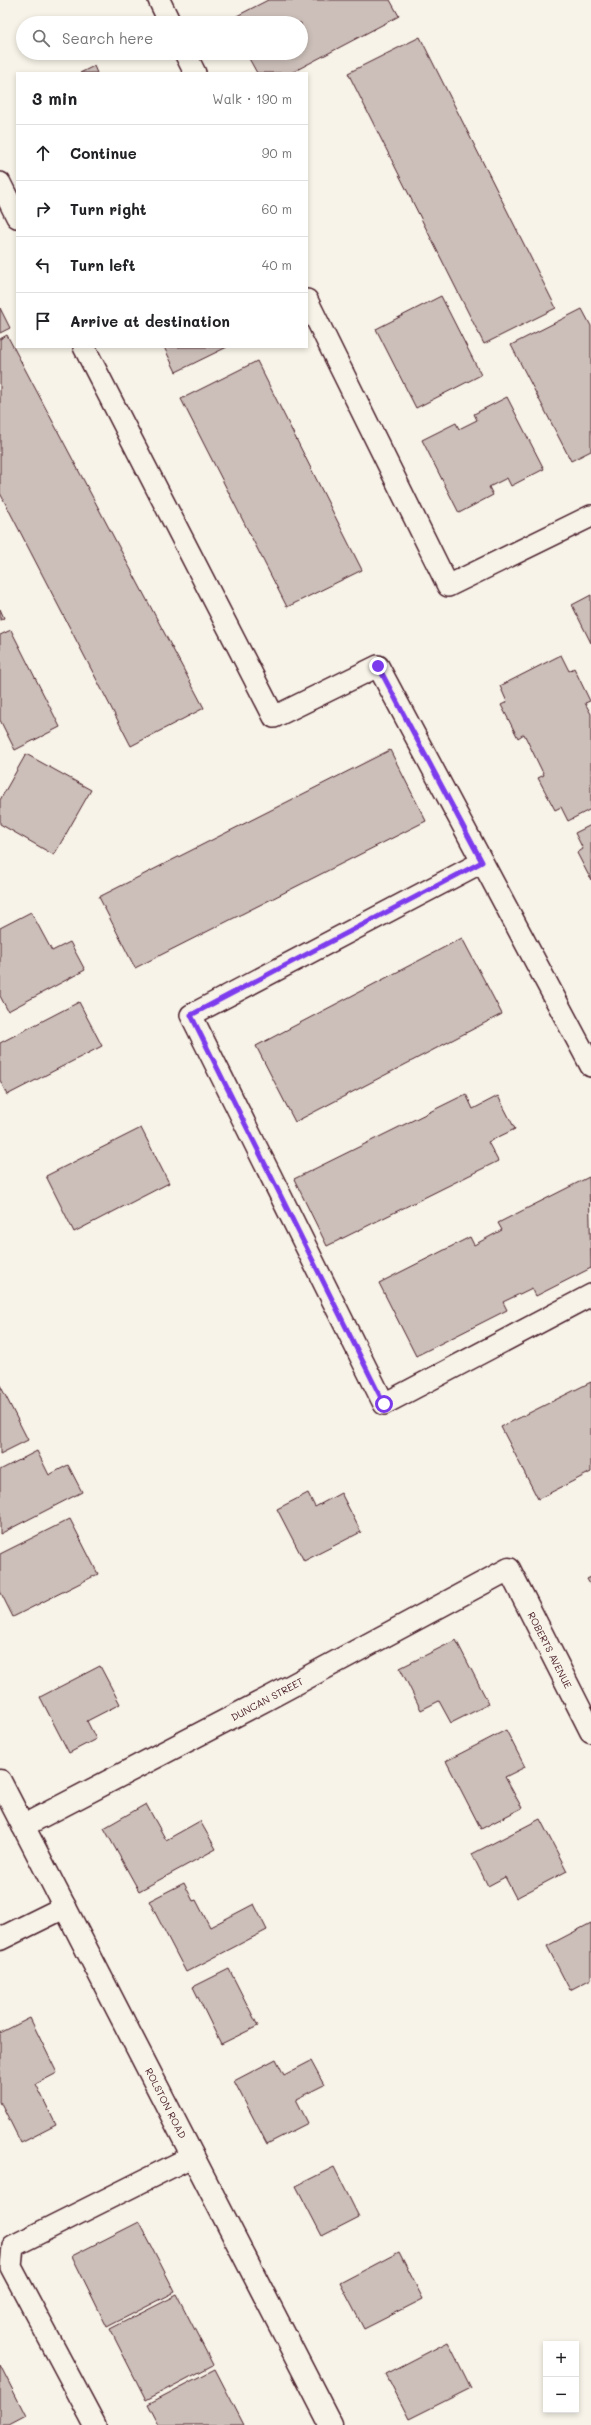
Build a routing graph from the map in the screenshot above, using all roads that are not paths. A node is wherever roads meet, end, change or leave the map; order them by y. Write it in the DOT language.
graph roads {
  1 [pos="159,0"];
  2 [pos="167,16"];
  3 [pos="188,60"];
  4 [pos="194,72"];
  5 [pos="0,184"];
  6 [pos="16,214"];
  7 [pos="308,302"];
  8 [pos="85,348"];
  9 [pos="591,516"];
  10 [pos="482,862"];
  11 [pos="591,1066"];
  12 [pos="591,1295"];
  13 [pos="509,1569"];
  14 [pos="591,1731"];
  15 [pos="0,1781"];
  16 [pos="23,1826"];
  17 [pos="65,1907"];
  18 [pos="0,1940"];
  19 [pos="193,2156"];
  20 [pos="95,2425"];
  21 [pos="331,2425"];
  1 -- 2 [label="lane"];
  3 -- 4 [label="lane"];
  5 -- 6 [label="lane"];
  7 -- 9 [label="lane"];
  8 -- 10 [label="lane"];
  10 -- 11 [label="lane"];
  10 -- 12 [label="lane"];
  13 -- 14 [label="street, ROBERTS AVENUE"];
  13 -- 16 [label="street, DUNCAN STREET"];
  15 -- 16 [label="street, ROLSTON ROAD"];
  16 -- 17 [label="street, ROLSTON ROAD"];
  17 -- 18 [label="street"];
  17 -- 19 [label="street, ROLSTON ROAD"];
  19 -- 20 [label="lane"];
  19 -- 21 [label="street, ROLSTON ROAD"];
}
